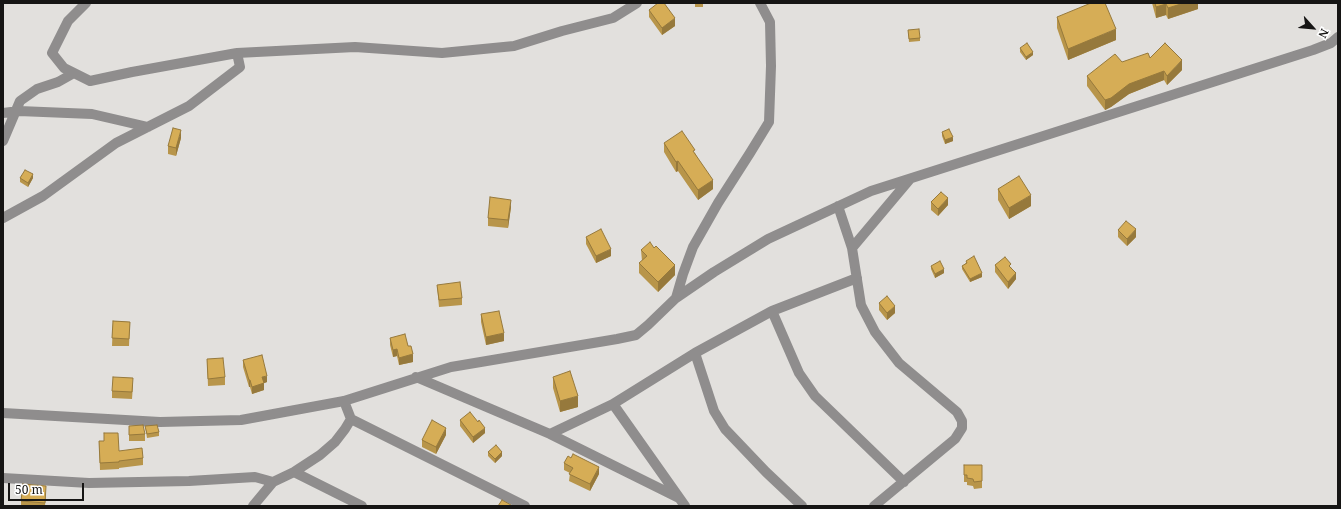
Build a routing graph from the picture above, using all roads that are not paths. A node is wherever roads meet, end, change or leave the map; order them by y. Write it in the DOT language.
graph roads {
  1 [pos="86,3"];
  2 [pos="636,3"];
  3 [pos="760,3"];
  4 [pos="1338,37"];
  5 [pos="237,53"];
  6 [pos="74,73"];
  7 [pos="14,112"];
  8 [pos="3,113"];
  9 [pos="148,127"];
  10 [pos="3,142"];
  11 [pos="910,179"];
  12 [pos="838,206"];
  13 [pos="3,218"];
  14 [pos="852,248"];
  15 [pos="857,278"];
  16 [pos="676,298"];
  17 [pos="772,311"];
  18 [pos="695,353"];
  19 [pos="416,377"];
  20 [pos="344,401"];
  21 [pos="613,404"];
  22 [pos="3,413"];
  23 [pos="351,419"];
  24 [pos="550,434"];
  25 [pos="294,472"];
  26 [pos="3,478"];
  27 [pos="273,482"];
  28 [pos="904,482"];
  29 [pos="682,502"];
  30 [pos="253,506"];
  31 [pos="362,506"];
  32 [pos="525,506"];
  33 [pos="802,506"];
  34 [pos="874,506"];
  1 -- 6 [label="street"];
  2 -- 5 [label="street"];
  3 -- 16 [label="street"];
  4 -- 11 [label="street"];
  5 -- 6 [label="street"];
  5 -- 9 [label="street"];
  6 -- 7 [label="street"];
  7 -- 8 [label="street"];
  7 -- 9 [label="street"];
  7 -- 10 [label="street"];
  9 -- 13 [label="street"];
  11 -- 12 [label="street"];
  11 -- 14 [label="street"];
  12 -- 14 [label="street"];
  12 -- 16 [label="street"];
  14 -- 15 [label="street"];
  15 -- 17 [label="street"];
  15 -- 28 [label="street"];
  16 -- 19 [label="street"];
  17 -- 18 [label="street"];
  17 -- 28 [label="street"];
  18 -- 21 [label="street"];
  18 -- 33 [label="street"];
  19 -- 20 [label="street"];
  19 -- 24 [label="street"];
  20 -- 22 [label="street"];
  20 -- 23 [label="street"];
  21 -- 24 [label="street"];
  21 -- 29 [label="street"];
  23 -- 25 [label="street"];
  23 -- 32 [label="street"];
  24 -- 29 [label="street"];
  25 -- 27 [label="street"];
  25 -- 31 [label="street"];
  26 -- 27 [label="street"];
  27 -- 30 [label="street"];
  28 -- 34 [label="street"];
}
